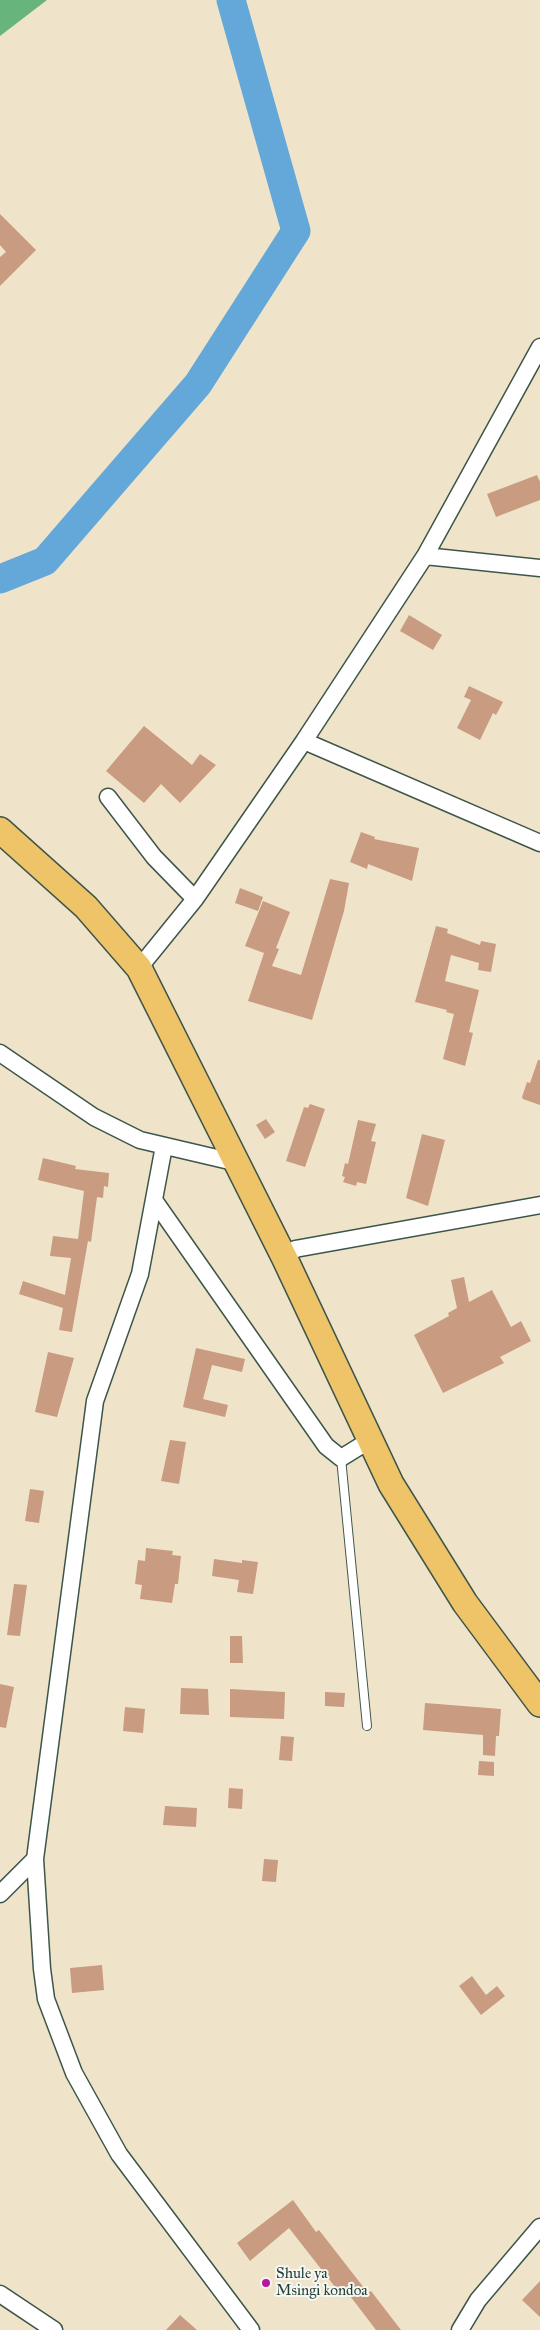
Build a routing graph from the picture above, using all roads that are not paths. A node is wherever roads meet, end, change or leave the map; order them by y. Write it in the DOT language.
graph roads {
  1 [pos="540,347"];
  2 [pos="425,556"];
  3 [pos="540,568"];
  4 [pos="304,741"];
  5 [pos="108,797"];
  6 [pos="0,830"];
  7 [pos="540,843"];
  8 [pos="195,899"];
  9 [pos="140,968"];
  10 [pos="0,1053"];
  11 [pos="164,1146"];
  12 [pos="238,1163"];
  13 [pos="154,1200"];
  14 [pos="540,1205"];
  15 [pos="285,1259"];
  16 [pos="370,1440"];
  17 [pos="341,1458"];
  18 [pos="540,1704"];
  19 [pos="367,1726"];
  20 [pos="35,1859"];
  21 [pos="0,1894"];
  22 [pos="540,2227"];
  23 [pos="0,2294"];
  24 [pos="54,2330"];
  25 [pos="251,2330"];
  26 [pos="460,2330"];
  1 -- 2 [label="street"];
  2 -- 3 [label="street"];
  2 -- 4 [label="street"];
  4 -- 7 [label="street"];
  4 -- 8 [label="street"];
  5 -- 8 [label="street"];
  6 -- 9 [label="main road"];
  8 -- 9 [label="street"];
  9 -- 12 [label="main road"];
  10 -- 11 [label="street"];
  11 -- 12 [label="street"];
  11 -- 13 [label="street"];
  12 -- 15 [label="main road"];
  13 -- 17 [label="street"];
  13 -- 20 [label="street"];
  14 -- 15 [label="street"];
  15 -- 16 [label="main road"];
  16 -- 17 [label="street"];
  16 -- 18 [label="main road"];
  17 -- 19 [label="lane"];
  20 -- 21 [label="street"];
  20 -- 25 [label="street"];
  22 -- 26 [label="street"];
  23 -- 24 [label="street"];
}
